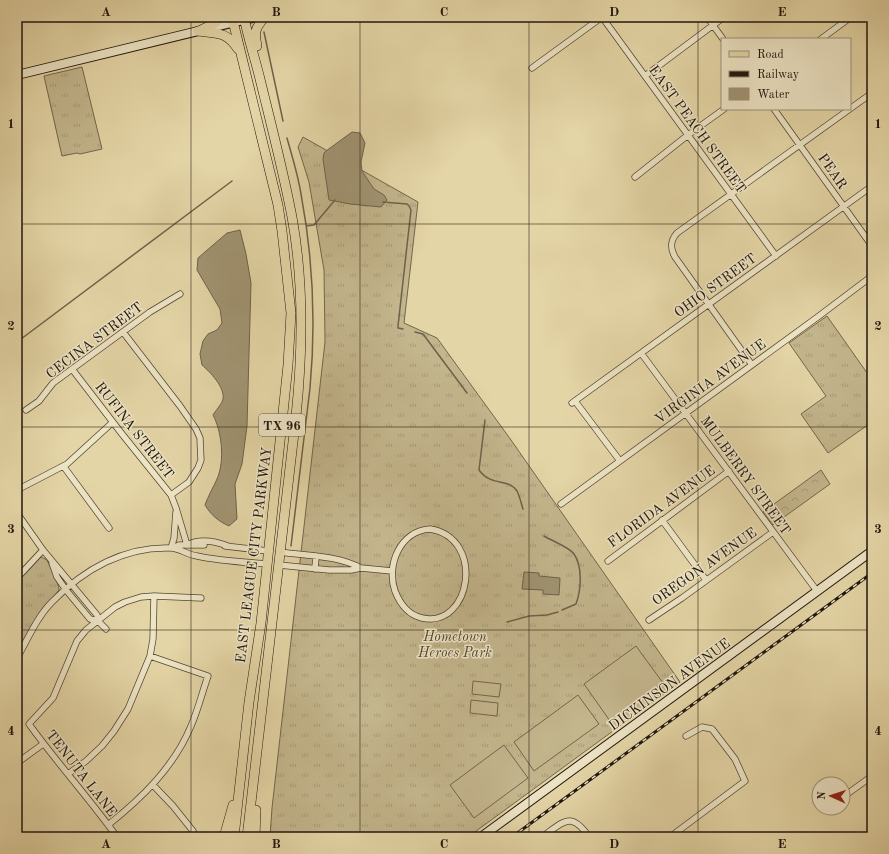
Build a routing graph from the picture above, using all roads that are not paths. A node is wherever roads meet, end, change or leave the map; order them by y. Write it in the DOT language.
graph roads {
  1 [pos="221,17"];
  2 [pos="256,17"];
  3 [pos="265,17"];
  4 [pos="602,17"];
  5 [pos="707,17"];
  6 [pos="724,17"];
  7 [pos="851,17"];
  8 [pos="244,18"];
  9 [pos="233,20"];
  10 [pos="713,25"];
  11 [pos="198,31"];
  12 [pos="722,38"];
  13 [pos="822,38"];
  14 [pos="242,57"];
  15 [pos="532,68"];
  16 [pos="17,75"];
  17 [pos="645,76"];
  18 [pos="260,80"];
  19 [pos="872,93"];
  20 [pos="851,108"];
  21 [pos="723,110"];
  22 [pos="775,110"];
  23 [pos="849,110"];
  24 [pos="688,135"];
  25 [pos="800,146"];
  26 [pos="635,177"];
  27 [pos="872,186"];
  28 [pos="731,195"];
  29 [pos="844,207"];
  30 [pos="872,246"];
  31 [pos="776,256"];
  32 [pos="872,276"];
  33 [pos="180,294"];
  34 [pos="710,303"];
  35 [pos="123,332"];
  36 [pos="641,353"];
  37 [pos="752,365"];
  38 [pos="72,369"];
  39 [pos="26,410"];
  40 [pos="685,412"];
  41 [pos="113,422"];
  42 [pos="620,461"];
  43 [pos="64,466"];
  44 [pos="729,471"];
  45 [pos="17,490"];
  46 [pos="171,495"];
  47 [pos="561,504"];
  48 [pos="176,508"];
  49 [pos="17,513"];
  50 [pos="662,520"];
  51 [pos="109,528"];
  52 [pos="773,532"];
  53 [pos="187,545"];
  54 [pos="172,548"];
  55 [pos="43,550"];
  56 [pos="268,551"];
  57 [pos="872,551"];
  58 [pos="280,552"];
  59 [pos="316,556"];
  60 [pos="51,560"];
  61 [pos="608,561"];
  62 [pos="267,564"];
  63 [pos="279,565"];
  64 [pos="361,568"];
  65 [pos="315,569"];
  66 [pos="392,571"];
  67 [pos="17,578"];
  68 [pos="706,580"];
  69 [pos="71,585"];
  70 [pos="66,590"];
  71 [pos="817,591"];
  72 [pos="154,596"];
  73 [pos="201,598"];
  74 [pos="649,620"];
  75 [pos="98,621"];
  76 [pos="106,629"];
  77 [pos="150,656"];
  78 [pos="17,658"];
  79 [pos="263,696"];
  80 [pos="686,736"];
  81 [pos="43,744"];
  82 [pos="17,763"];
  83 [pos="68,774"];
  84 [pos="872,776"];
  85 [pos="240,782"];
  86 [pos="153,785"];
  87 [pos="851,791"];
  88 [pos="108,825"];
  89 [pos="193,831"];
  90 [pos="117,837"];
  91 [pos="224,837"];
  92 [pos="234,837"];
  93 [pos="247,837"];
  94 [pos="255,837"];
  95 [pos="481,837"];
  96 [pos="542,837"];
  97 [pos="589,837"];
  98 [pos="670,837"];
  1 -- 11 [label="main road"];
  2 -- 8 [label="street"];
  3 -- 18 [label="main road"];
  4 -- 15 [label="street"];
  4 -- 17 [label="street, EAST PEACH STREET"];
  5 -- 10 [label="street"];
  6 -- 10 [label="street"];
  7 -- 13 [label="street"];
  8 -- 9 [label="street"];
  8 -- 18 [label="main road, EAST LEAGUE CITY PARKWAY / TX 96"];
  9 -- 11 [label="street"];
  9 -- 14 [label="main road, EAST LEAGUE CITY PARKWAY / TX 96"];
  10 -- 12 [label="street"];
  10 -- 17 [label="street"];
  11 -- 14 [label="main road"];
  11 -- 16 [label="street"];
  14 -- 56 [label="main road, EAST LEAGUE CITY PARKWAY / TX 96"];
  17 -- 24 [label="street, EAST PEACH STREET"];
  18 -- 58 [label="main road, EAST LEAGUE CITY PARKWAY / TX 96"];
  19 -- 20 [label="street"];
  21 -- 24 [label="street"];
  22 -- 25 [label="street, PEAR"];
  23 -- 25 [label="street"];
  24 -- 26 [label="street"];
  24 -- 28 [label="street, EAST PEACH STREET"];
  25 -- 28 [label="street"];
  25 -- 29 [label="street, PEAR"];
  27 -- 29 [label="street, OHIO STREET"];
  28 -- 31 [label="street, EAST PEACH STREET"];
  28 -- 34 [label="street"];
  29 -- 30 [label="street, PEAR"];
  29 -- 31 [label="street, OHIO STREET"];
  31 -- 34 [label="street, OHIO STREET"];
  32 -- 37 [label="street, VIRGINIA AVENUE"];
  33 -- 35 [label="street, CECINA STREET"];
  34 -- 36 [label="street, OHIO STREET"];
  34 -- 37 [label="street"];
  35 -- 38 [label="street, CECINA STREET"];
  35 -- 46 [label="street"];
  36 -- 40 [label="street, MULBERRY STREET"];
  36 -- 42 [label="street, OHIO STREET"];
  37 -- 40 [label="street, VIRGINIA AVENUE"];
  38 -- 39 [label="street, CECINA STREET"];
  38 -- 41 [label="street, RUFINA STREET"];
  40 -- 42 [label="street, VIRGINIA AVENUE"];
  40 -- 44 [label="street, MULBERRY STREET"];
  41 -- 43 [label="street"];
  41 -- 46 [label="street, RUFINA STREET"];
  42 -- 47 [label="street, VIRGINIA AVENUE"];
  43 -- 45 [label="street"];
  43 -- 51 [label="street"];
  44 -- 50 [label="street, FLORIDA AVENUE"];
  44 -- 52 [label="street, MULBERRY STREET"];
  46 -- 48 [label="street, RUFINA STREET"];
  48 -- 53 [label="street, RUFINA STREET"];
  48 -- 54 [label="street, RUFINA STREET"];
  49 -- 55 [label="street"];
  50 -- 61 [label="street, FLORIDA AVENUE"];
  50 -- 68 [label="street"];
  52 -- 68 [label="street, OREGON AVENUE"];
  52 -- 71 [label="street, MULBERRY STREET"];
  53 -- 54 [label="street"];
  53 -- 56 [label="street"];
  54 -- 62 [label="street"];
  54 -- 69 [label="street"];
  55 -- 60 [label="street"];
  55 -- 67 [label="street"];
  56 -- 58 [label="main road"];
  56 -- 62 [label="main road, EAST LEAGUE CITY PARKWAY / TX 96"];
  57 -- 71 [label="street, DICKINSON AVENUE"];
  58 -- 59 [label="street"];
  58 -- 63 [label="main road, EAST LEAGUE CITY PARKWAY / TX 96"];
  59 -- 64 [label="street"];
  59 -- 65 [label="street"];
  60 -- 69 [label="street"];
  60 -- 70 [label="street"];
  62 -- 63 [label="main road"];
  62 -- 85 [label="main road, EAST LEAGUE CITY PARKWAY / TX 96"];
  63 -- 65 [label="street"];
  63 -- 79 [label="main road, EAST LEAGUE CITY PARKWAY / TX 96"];
  64 -- 65 [label="street"];
  64 -- 66 [label="street"];
  66 -- 66 [label="street"];
  68 -- 74 [label="street, OREGON AVENUE"];
  69 -- 70 [label="street"];
  69 -- 75 [label="street"];
  70 -- 75 [label="street"];
  70 -- 78 [label="street"];
  71 -- 95 [label="street, DICKINSON AVENUE"];
  72 -- 73 [label="street"];
  72 -- 75 [label="street"];
  72 -- 77 [label="street"];
  75 -- 76 [label="street"];
  75 -- 81 [label="street, TENUTA LANE"];
  77 -- 83 [label="street"];
  77 -- 86 [label="street"];
  79 -- 93 [label="main road, EAST LEAGUE CITY PARKWAY / TX 96"];
  79 -- 94 [label="main road"];
  80 -- 98 [label="street"];
  81 -- 82 [label="street"];
  81 -- 83 [label="street, TENUTA LANE"];
  83 -- 88 [label="street, TENUTA LANE"];
  84 -- 87 [label="street"];
  85 -- 91 [label="main road"];
  85 -- 92 [label="main road, EAST LEAGUE CITY PARKWAY / TX 96"];
  86 -- 88 [label="street"];
  86 -- 89 [label="street"];
  88 -- 90 [label="street, TENUTA LANE"];
  96 -- 97 [label="street"];
}
